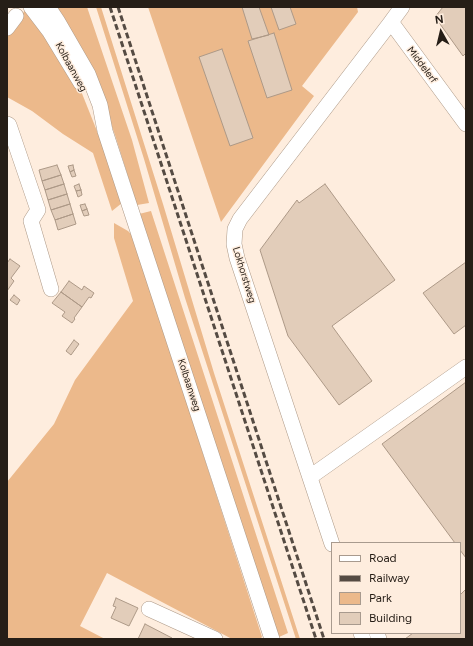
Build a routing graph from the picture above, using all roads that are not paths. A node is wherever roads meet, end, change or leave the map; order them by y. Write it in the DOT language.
graph roads {
  1 [pos="31,7"];
  2 [pos="48,7"];
  3 [pos="402,7"];
  4 [pos="390,22"];
  5 [pos="7,124"];
  6 [pos="466,124"];
  7 [pos="105,131"];
  8 [pos="51,290"];
  9 [pos="466,367"];
  10 [pos="310,477"];
  11 [pos="331,542"];
  12 [pos="149,609"];
  13 [pos="215,639"];
  14 [pos="272,639"];
  1 -- 7 [label="street, Kolbaanweg"];
  2 -- 7 [label="street, Kolbaanweg"];
  3 -- 4 [label="street"];
  4 -- 6 [label="street, Middelerf"];
  4 -- 10 [label="street, Lokhorstweg"];
  5 -- 8 [label="street"];
  7 -- 14 [label="street, Kolbaanweg"];
  9 -- 10 [label="street"];
  10 -- 11 [label="street, Lokhorstweg"];
  12 -- 13 [label="street"];
}
